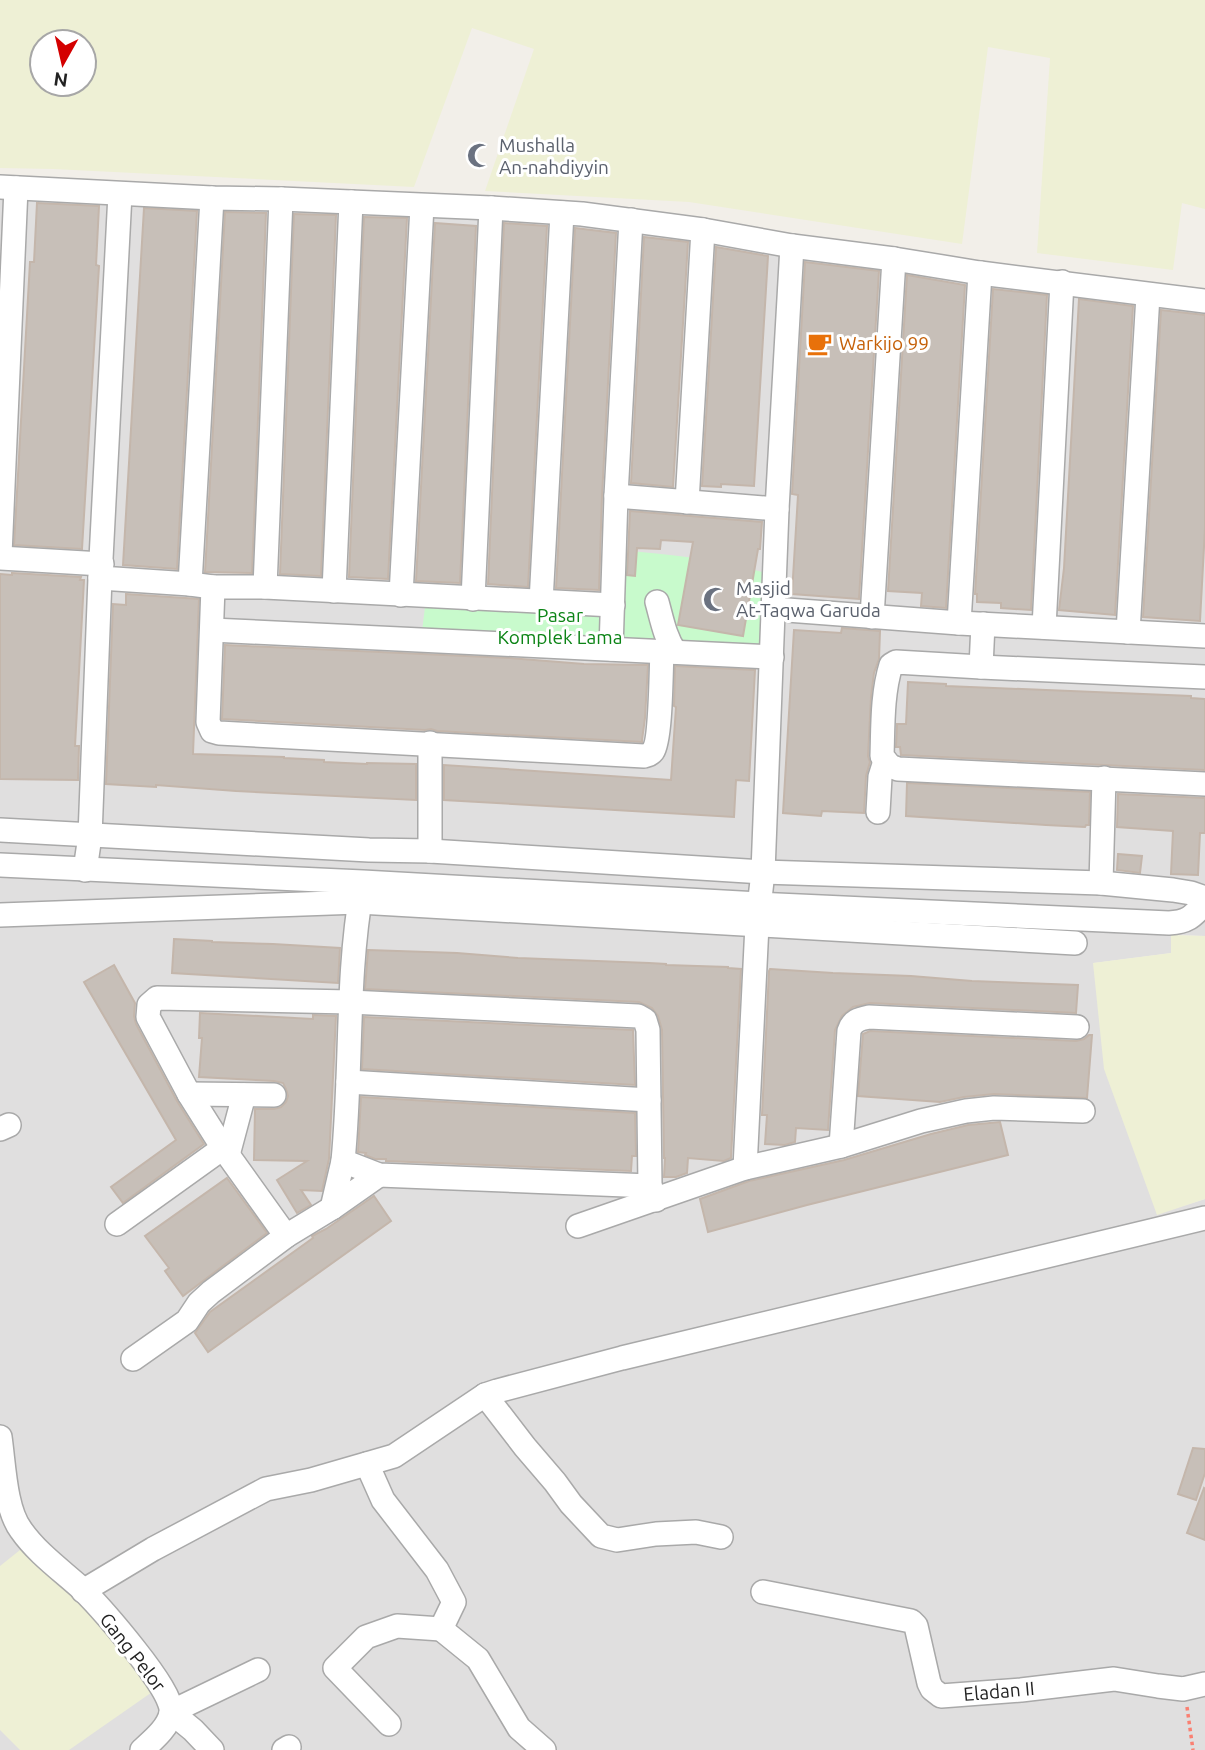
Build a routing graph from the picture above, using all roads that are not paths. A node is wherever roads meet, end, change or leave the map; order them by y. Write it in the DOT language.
graph roads {
  1 [pos="8,187"];
  2 [pos="120,194"];
  3 [pos="212,198"];
  4 [pos="281,199"];
  5 [pos="351,202"];
  6 [pos="422,206"];
  7 [pos="491,208"];
  8 [pos="562,213"];
  9 [pos="631,220"];
  10 [pos="703,230"];
  11 [pos="792,246"];
  12 [pos="894,259"];
  13 [pos="980,272"];
  14 [pos="1062,282"];
  15 [pos="1148,295"];
  16 [pos="1205,301"];
  17 [pos="616,496"];
  18 [pos="687,502"];
  19 [pos="777,509"];
  20 [pos="0,557"];
  21 [pos="101,571"];
  22 [pos="190,584"];
  23 [pos="213,587"];
  24 [pos="265,587"];
  25 [pos="334,591"];
  26 [pos="401,595"];
  27 [pos="473,599"];
  28 [pos="541,601"];
  29 [pos="657,602"];
  30 [pos="613,605"];
  31 [pos="774,610"];
  32 [pos="872,617"];
  33 [pos="959,623"];
  34 [pos="983,624"];
  35 [pos="1044,627"];
  36 [pos="212,630"];
  37 [pos="1128,632"];
  38 [pos="1205,636"];
  39 [pos="611,649"];
  40 [pos="669,652"];
  41 [pos="772,657"];
  42 [pos="981,667"];
  43 [pos="1205,677"];
  44 [pos="430,743"];
  45 [pos="885,761"];
  46 [pos="1104,778"];
  47 [pos="1205,784"];
  48 [pos="878,812"];
  49 [pos="0,830"];
  50 [pos="90,836"];
  51 [pos="369,850"];
  52 [pos="430,851"];
  53 [pos="0,865"];
  54 [pos="85,870"];
  55 [pos="763,873"];
  56 [pos="1101,883"];
  57 [pos="361,892"];
  58 [pos="1205,898"];
  59 [pos="1205,903"];
  60 [pos="0,915"];
  61 [pos="758,915"];
  62 [pos="1075,943"];
  63 [pos="350,1002"];
  64 [pos="1077,1027"];
  65 [pos="348,1082"];
  66 [pos="189,1094"];
  67 [pos="244,1095"];
  68 [pos="274,1095"];
  69 [pos="649,1100"];
  70 [pos="1083,1111"];
  71 [pos="841,1146"];
  72 [pos="225,1152"];
  73 [pos="343,1161"];
  74 [pos="745,1168"];
  75 [pos="379,1175"];
  76 [pos="653,1193"];
  77 [pos="332,1208"];
  78 [pos="1205,1218"];
  79 [pos="117,1224"];
  80 [pos="578,1226"];
  81 [pos="286,1236"];
  82 [pos="133,1359"];
  83 [pos="485,1395"];
  84 [pos="0,1437"];
  85 [pos="367,1464"];
  86 [pos="721,1537"];
  87 [pos="83,1591"];
  88 [pos="763,1592"];
  89 [pos="441,1629"];
  90 [pos="258,1670"];
  91 [pos="1194,1686"];
  92 [pos="172,1712"];
  93 [pos="388,1724"];
  94 [pos="142,1750"];
  95 [pos="212,1750"];
  96 [pos="544,1750"];
  1 -- 2 [label="street"];
  1 -- 20 [label="street"];
  2 -- 3 [label="street"];
  2 -- 21 [label="street"];
  3 -- 4 [label="street"];
  3 -- 22 [label="street"];
  4 -- 5 [label="street"];
  4 -- 24 [label="street"];
  5 -- 6 [label="street"];
  5 -- 25 [label="street"];
  6 -- 7 [label="street"];
  6 -- 26 [label="street"];
  7 -- 8 [label="street"];
  7 -- 27 [label="street"];
  8 -- 9 [label="street"];
  8 -- 28 [label="street"];
  9 -- 10 [label="street"];
  9 -- 17 [label="street"];
  10 -- 11 [label="street"];
  10 -- 18 [label="street"];
  11 -- 12 [label="street"];
  11 -- 19 [label="street"];
  12 -- 13 [label="street"];
  12 -- 32 [label="street"];
  13 -- 14 [label="street"];
  13 -- 33 [label="street"];
  14 -- 15 [label="street"];
  14 -- 35 [label="street"];
  15 -- 16 [label="street"];
  15 -- 37 [label="street"];
  17 -- 18 [label="street"];
  17 -- 30 [label="street"];
  18 -- 19 [label="street"];
  19 -- 31 [label="street"];
  20 -- 21 [label="street"];
  21 -- 22 [label="street"];
  21 -- 50 [label="street"];
  22 -- 23 [label="street"];
  23 -- 24 [label="street"];
  23 -- 36 [label="street"];
  24 -- 25 [label="street"];
  25 -- 26 [label="street"];
  26 -- 27 [label="street"];
  27 -- 28 [label="street"];
  28 -- 30 [label="street"];
  29 -- 40 [label="street"];
  30 -- 39 [label="street"];
  31 -- 32 [label="street"];
  31 -- 41 [label="street"];
  32 -- 33 [label="street"];
  33 -- 34 [label="street"];
  34 -- 35 [label="street"];
  34 -- 42 [label="street"];
  35 -- 37 [label="street"];
  36 -- 39 [label="street"];
  36 -- 44 [label="street"];
  37 -- 38 [label="street"];
  39 -- 40 [label="street"];
  40 -- 41 [label="street"];
  40 -- 44 [label="street"];
  41 -- 55 [label="street"];
  42 -- 43 [label="street"];
  42 -- 45 [label="street"];
  44 -- 52 [label="street"];
  45 -- 46 [label="street"];
  45 -- 48 [label="street"];
  46 -- 47 [label="street"];
  46 -- 56 [label="street"];
  49 -- 50 [label="street"];
  50 -- 51 [label="street"];
  50 -- 54 [label="street"];
  51 -- 52 [label="street"];
  51 -- 57 [label="street"];
  52 -- 55 [label="street"];
  53 -- 54 [label="street"];
  54 -- 57 [label="street"];
  55 -- 56 [label="street"];
  55 -- 61 [label="street"];
  56 -- 58 [label="street"];
  57 -- 60 [label="street"];
  57 -- 61 [label="street"];
  57 -- 63 [label="street"];
  59 -- 61 [label="street"];
  61 -- 62 [label="street"];
  61 -- 74 [label="street"];
  63 -- 65 [label="street"];
  63 -- 66 [label="street"];
  63 -- 69 [label="street"];
  64 -- 71 [label="street"];
  65 -- 69 [label="street"];
  65 -- 73 [label="street"];
  66 -- 67 [label="street"];
  66 -- 72 [label="street"];
  67 -- 68 [label="street"];
  67 -- 72 [label="street"];
  69 -- 76 [label="street"];
  70 -- 71 [label="street"];
  71 -- 74 [label="street"];
  72 -- 79 [label="street"];
  72 -- 81 [label="street"];
  73 -- 75 [label="street"];
  73 -- 77 [label="street"];
  74 -- 76 [label="street"];
  75 -- 76 [label="street"];
  75 -- 77 [label="street"];
  76 -- 80 [label="street"];
  77 -- 81 [label="street"];
  78 -- 83 [label="street"];
  81 -- 82 [label="street"];
  83 -- 85 [label="street"];
  83 -- 86 [label="street"];
  84 -- 87 [label="street, Gang Pelor"];
  85 -- 87 [label="street"];
  85 -- 89 [label="street"];
  87 -- 92 [label="street, Gang Pelor"];
  88 -- 91 [label="street, Eladan II"];
  89 -- 93 [label="street"];
  89 -- 96 [label="street"];
  90 -- 92 [label="street"];
  92 -- 94 [label="street, Gang Pelor"];
  92 -- 95 [label="street"];
}
